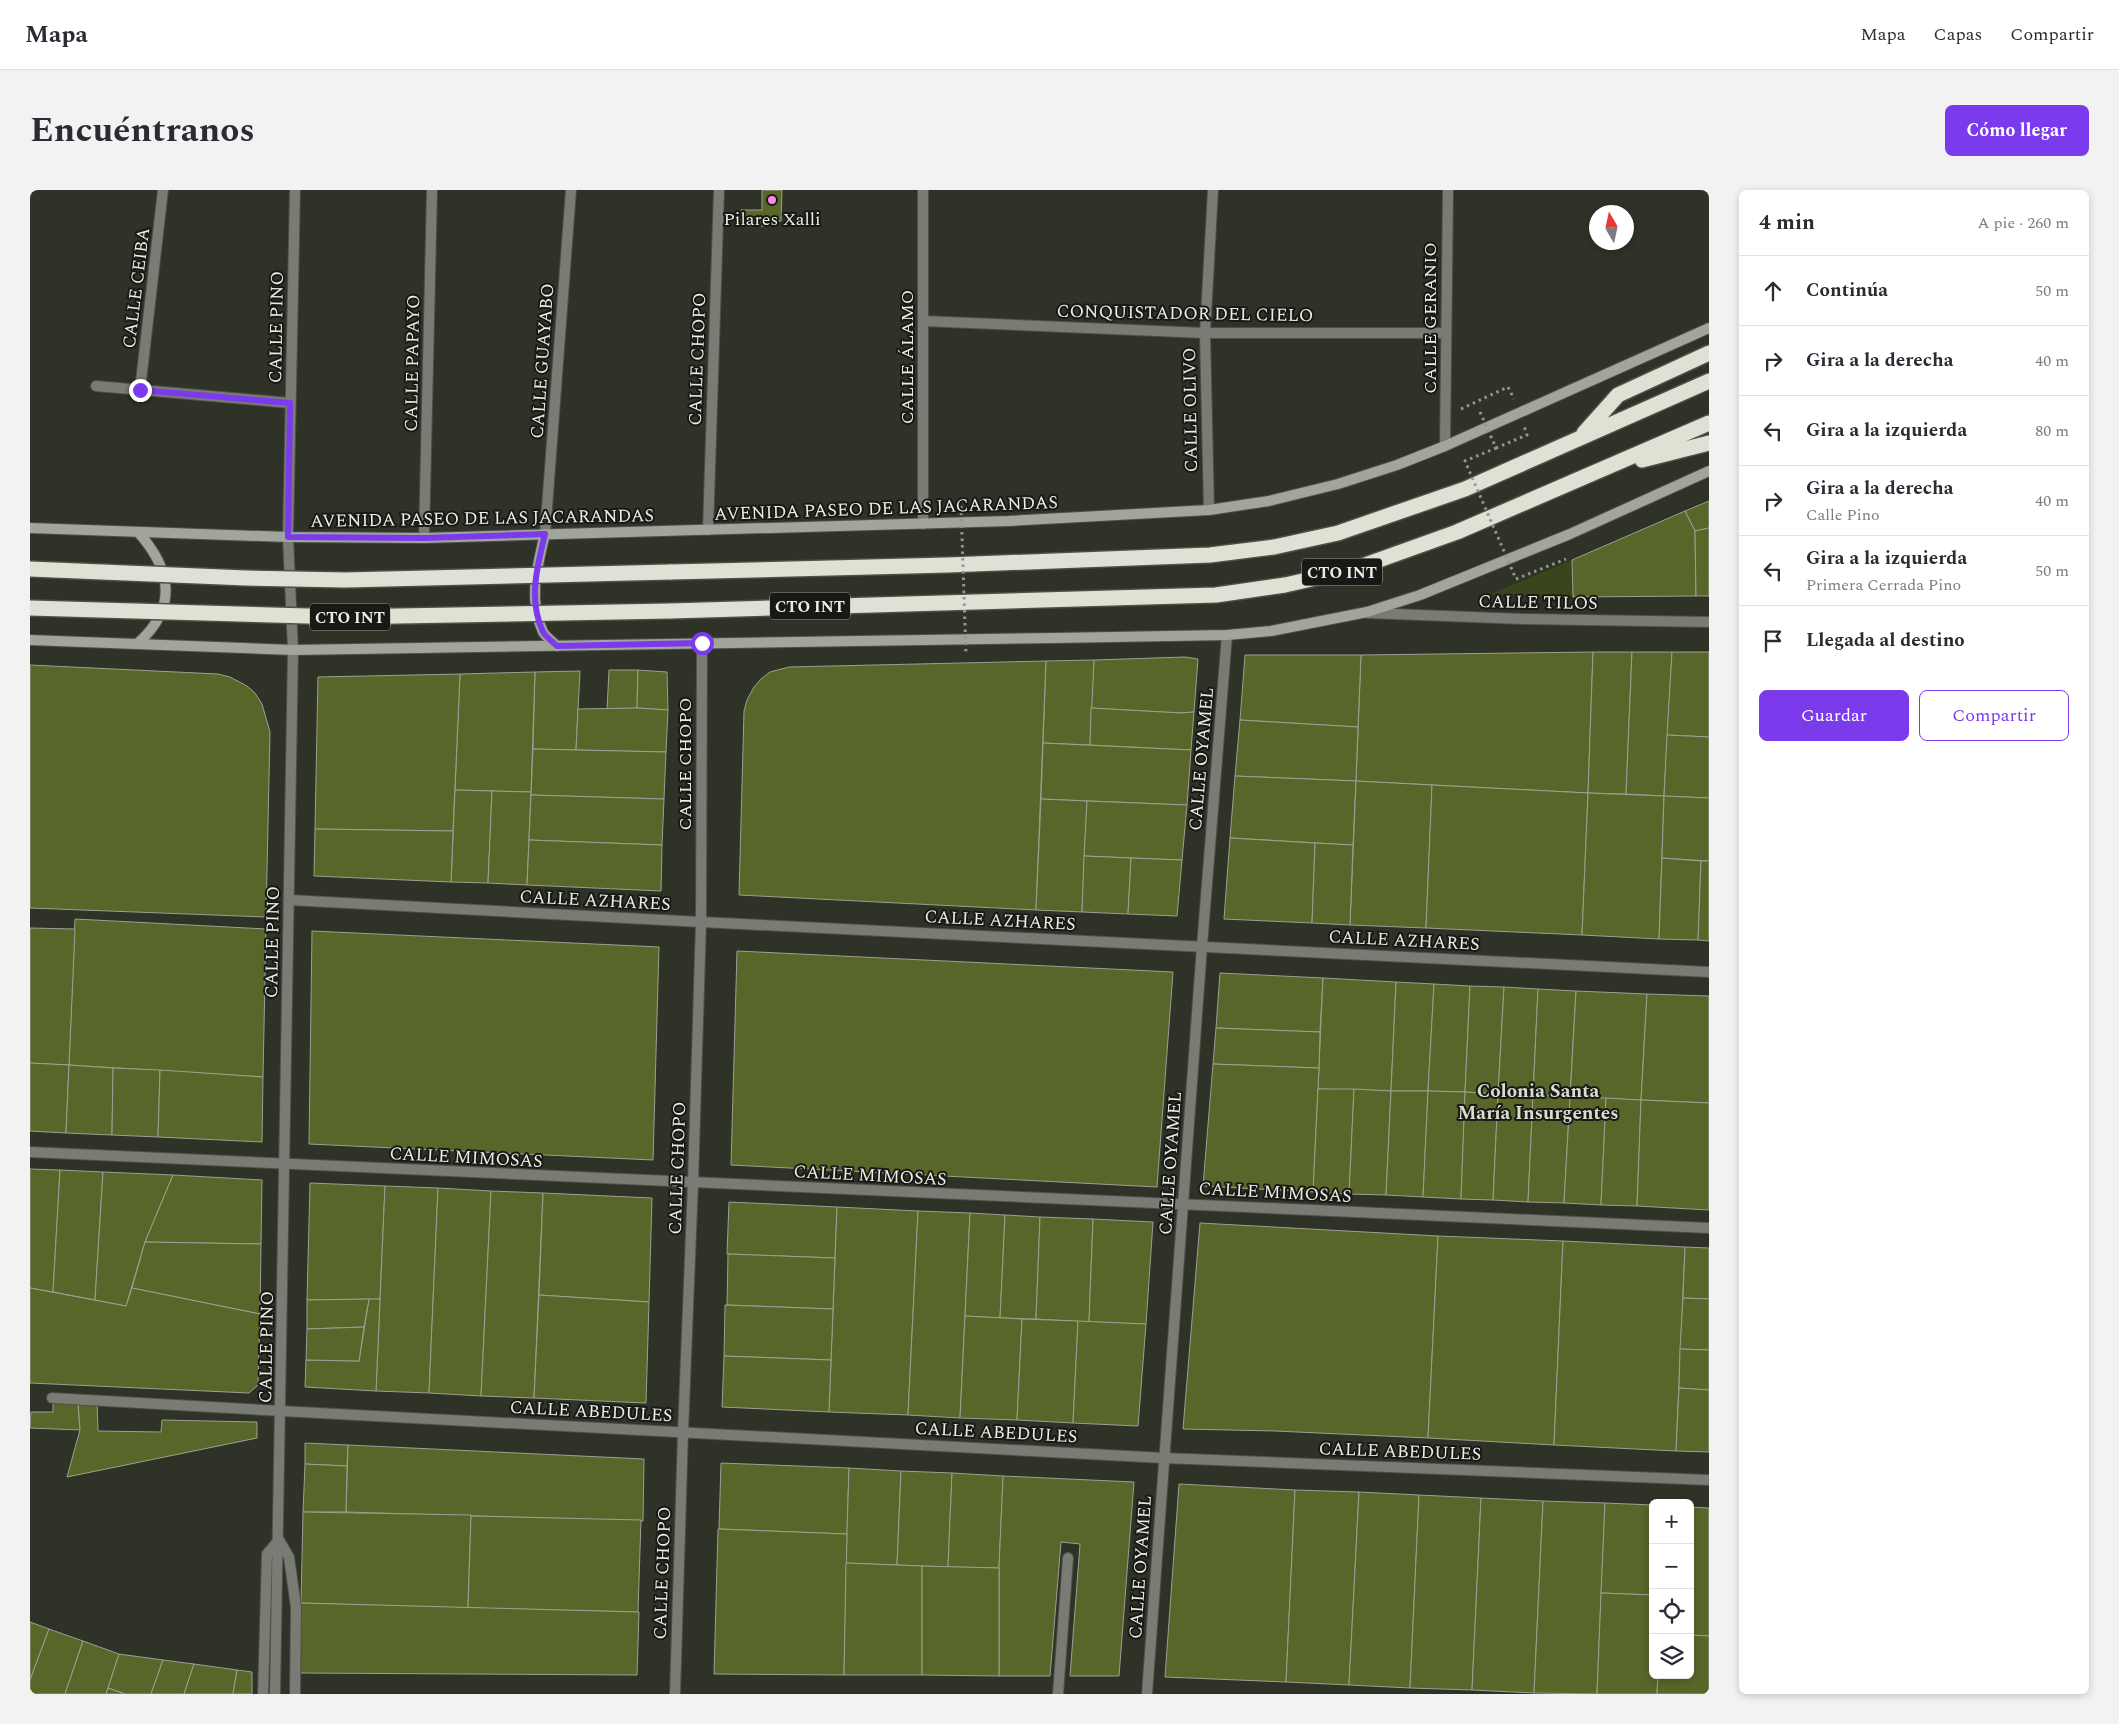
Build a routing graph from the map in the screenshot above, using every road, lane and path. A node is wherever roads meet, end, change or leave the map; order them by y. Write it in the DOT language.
graph roads {
  1 [pos="163,190"];
  2 [pos="295,190"];
  3 [pos="432,190"];
  4 [pos="571,190"];
  5 [pos="719,190"];
  6 [pos="923,190"];
  7 [pos="1213,190"];
  8 [pos="1448,190"];
  9 [pos="923,321"];
  10 [pos="1709,328"];
  11 [pos="1205,333"];
  12 [pos="1446,333"];
  13 [pos="1709,353"];
  14 [pos="1709,382"];
  15 [pos="96,386"];
  16 [pos="1508,387"];
  17 [pos="1692,389"];
  18 [pos="140,390"];
  19 [pos="1709,390"];
  20 [pos="290,403"];
  21 [pos="1480,412"];
  22 [pos="1447,416"];
  23 [pos="1708,423"];
  24 [pos="1528,435"];
  25 [pos="1580,437"];
  26 [pos="1709,443"];
  27 [pos="1445,446"];
  28 [pos="1496,448"];
  29 [pos="1606,468"];
  30 [pos="1709,471"];
  31 [pos="961,506"];
  32 [pos="1209,510"];
  33 [pos="924,524"];
  34 [pos="30,528"];
  35 [pos="708,530"];
  36 [pos="138,532"];
  37 [pos="545,534"];
  38 [pos="288,537"];
  39 [pos="424,538"];
  40 [pos="1566,560"];
  41 [pos="30,569"];
  42 [pos="30,608"];
  43 [pos="1367,612"];
  44 [pos="1709,622"];
  45 [pos="1227,635"];
  46 [pos="30,640"];
  47 [pos="702,643"];
  48 [pos="137,644"];
  49 [pos="557,646"];
  50 [pos="293,650"];
  51 [pos="966,655"];
  52 [pos="289,900"];
  53 [pos="701,922"];
  54 [pos="1202,946"];
  55 [pos="1709,972"];
  56 [pos="30,1152"];
  57 [pos="284,1165"];
  58 [pos="693,1183"];
  59 [pos="1183,1204"];
  60 [pos="1709,1228"];
  61 [pos="52,1398"];
  62 [pos="281,1411"];
  63 [pos="682,1432"];
  64 [pos="1164,1458"];
  65 [pos="1709,1480"];
  66 [pos="279,1540"];
  67 [pos="1068,1558"];
  68 [pos="263,1694"];
  69 [pos="275,1694"];
  70 [pos="295,1694"];
  71 [pos="676,1694"];
  72 [pos="1058,1694"];
  73 [pos="1147,1694"];
  1 -- 18 [label="street, CALLE CEIBA"];
  2 -- 20 [label="street, CALLE PINO"];
  3 -- 39 [label="street, CALLE PAPAYO"];
  4 -- 37 [label="street, CALLE GUAYABO"];
  5 -- 35 [label="street, CALLE CHOPO"];
  6 -- 9 [label="street, CALLE ÁLAMO"];
  7 -- 11 [label="street, CALLE OLIVO"];
  8 -- 12 [label="street, CALLE GERANIO"];
  9 -- 11 [label="street, CONQUISTADOR DEL CIELO"];
  9 -- 33 [label="street, CALLE ÁLAMO"];
  10 -- 27 [label="main road, AVENIDA PASEO DE LAS JACARANDAS"];
  11 -- 12 [label="street, CONQUISTADOR DEL CIELO"];
  11 -- 32 [label="street, CALLE OLIVO"];
  12 -- 22 [label="street, CALLE GERANIO"];
  13 -- 25 [label="highway"];
  14 -- 17 [label="highway, CTO INT"];
  15 -- 18 [label="street"];
  16 -- 22 [label="path"];
  17 -- 19 [label="highway"];
  17 -- 25 [label="highway, CTO INT"];
  18 -- 20 [label="street"];
  20 -- 38 [label="street, CALLE PINO"];
  21 -- 28 [label="path, bridge"];
  22 -- 27 [label="street, CALLE GERANIO"];
  23 -- 29 [label="highway, CTO INT"];
  24 -- 28 [label="path"];
  25 -- 41 [label="highway, CTO INT, bridge"];
  26 -- 29 [label="highway"];
  27 -- 32 [label="main road, AVENIDA PASEO DE LAS JACARANDAS"];
  28 -- 40 [label="path, bridge"];
  29 -- 42 [label="highway, CTO INT, bridge"];
  30 -- 43 [label="main road, CTO INT"];
  31 -- 51 [label="path, bridge"];
  32 -- 33 [label="main road, AVENIDA PASEO DE LAS JACARANDAS"];
  33 -- 35 [label="main road, AVENIDA PASEO DE LAS JACARANDAS"];
  34 -- 36 [label="main road, AVENIDA PASEO DE LAS JACARANDAS"];
  35 -- 37 [label="main road, AVENIDA PASEO DE LAS JACARANDAS"];
  36 -- 38 [label="main road, AVENIDA PASEO DE LAS JACARANDAS"];
  36 -- 48 [label="main road"];
  37 -- 39 [label="main road, AVENIDA PASEO DE LAS JACARANDAS"];
  37 -- 49 [label="main road"];
  38 -- 39 [label="main road, AVENIDA PASEO DE LAS JACARANDAS"];
  38 -- 50 [label="street, CALLE PINO"];
  43 -- 44 [label="street, CALLE TILOS"];
  43 -- 45 [label="main road, CTO INT"];
  45 -- 47 [label="main road, CTO INT"];
  45 -- 54 [label="street, CALLE OYAMEL"];
  46 -- 48 [label="main road, CTO INT"];
  47 -- 49 [label="main road, CTO INT"];
  47 -- 53 [label="street, CALLE CHOPO"];
  48 -- 50 [label="main road, CTO INT"];
  49 -- 50 [label="main road, CTO INT"];
  50 -- 52 [label="street, CALLE PINO"];
  52 -- 53 [label="street, CALLE AZHARES"];
  52 -- 57 [label="street, CALLE PINO"];
  53 -- 54 [label="street, CALLE AZHARES"];
  53 -- 58 [label="street, CALLE CHOPO"];
  54 -- 55 [label="street, CALLE AZHARES"];
  54 -- 59 [label="street, CALLE OYAMEL"];
  56 -- 57 [label="street, CALLE MIMOSAS"];
  57 -- 58 [label="street, CALLE MIMOSAS"];
  57 -- 62 [label="street, CALLE PINO"];
  58 -- 59 [label="street, CALLE MIMOSAS"];
  58 -- 63 [label="street, CALLE CHOPO"];
  59 -- 60 [label="street, CALLE MIMOSAS"];
  59 -- 64 [label="street, CALLE OYAMEL"];
  61 -- 62 [label="street, CALLE ABEDULES"];
  62 -- 63 [label="street, CALLE ABEDULES"];
  62 -- 66 [label="street, CALLE PINO"];
  63 -- 64 [label="street, CALLE ABEDULES"];
  63 -- 71 [label="street, CALLE CHOPO"];
  64 -- 65 [label="street, CALLE ABEDULES"];
  64 -- 73 [label="street, CALLE OYAMEL"];
  66 -- 68 [label="street"];
  66 -- 69 [label="street, CALLE PINO"];
  66 -- 70 [label="street"];
  67 -- 72 [label="street"];
}
